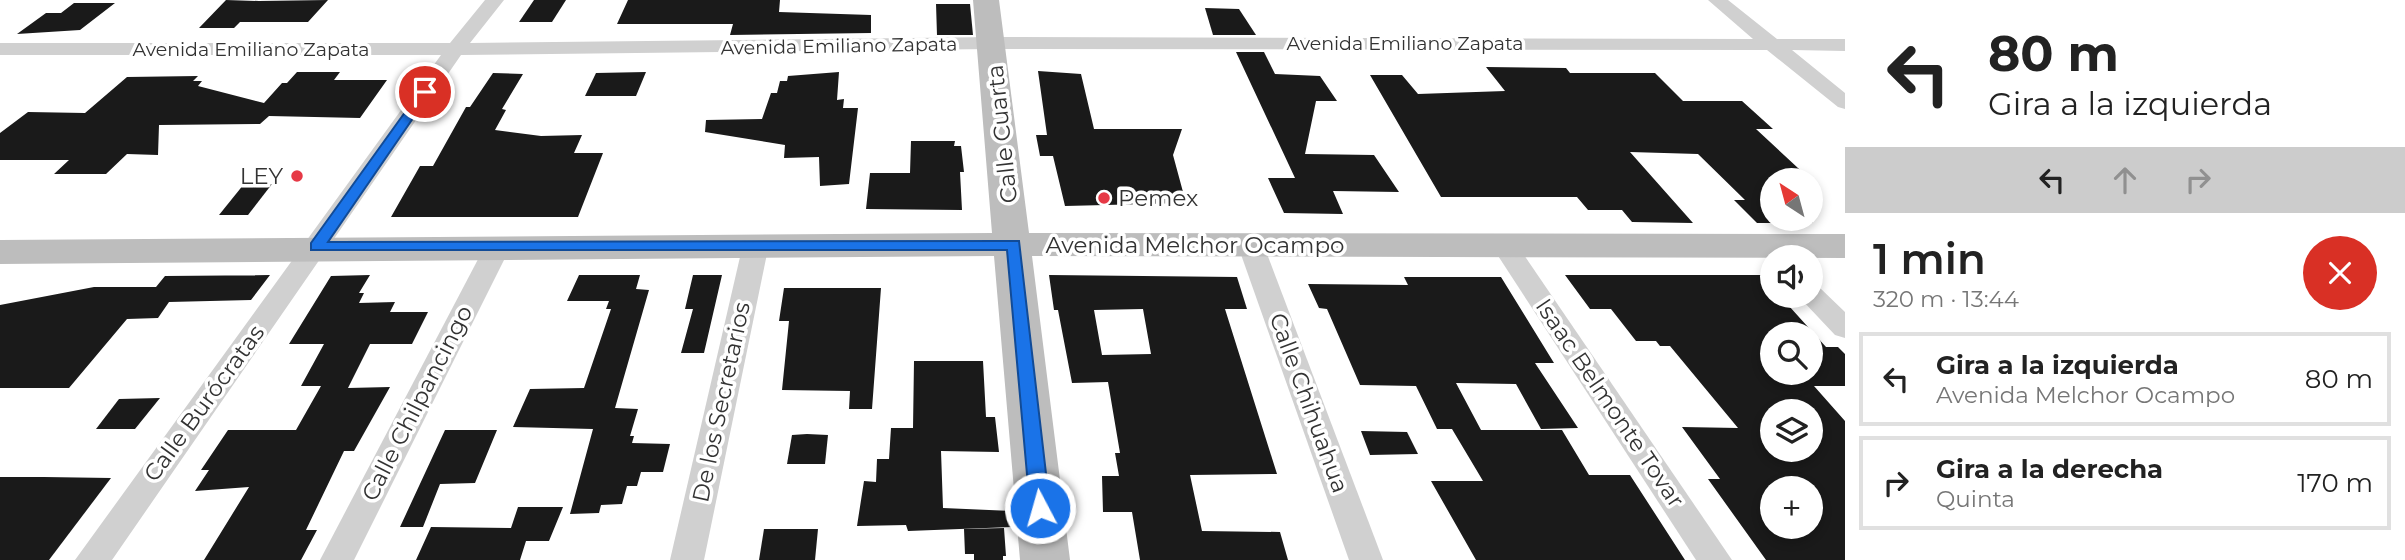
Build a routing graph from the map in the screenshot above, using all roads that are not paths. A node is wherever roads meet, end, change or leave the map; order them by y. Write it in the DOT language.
graph roads {
  1 [pos="495,0"];
  2 [pos="986,0"];
  3 [pos="1717,0"];
  4 [pos="993,43"];
  5 [pos="1845,45"];
  6 [pos="1775,46"];
  7 [pos="456,48"];
  8 [pos="0,49"];
  9 [pos="1845,103"];
  10 [pos="756,244"];
  11 [pos="1014,245"];
  12 [pos="1504,245"];
  13 [pos="1251,246"];
  14 [pos="1845,246"];
  15 [pos="317,247"];
  16 [pos="498,247"];
  17 [pos="1823,247"];
  18 [pos="1760,251"];
  19 [pos="0,252"];
  20 [pos="82,252"];
  21 [pos="0,279"];
  22 [pos="1823,306"];
  23 [pos="1845,328"];
  24 [pos="92,560"];
  25 [pos="337,560"];
  26 [pos="687,560"];
  27 [pos="1045,560"];
  28 [pos="1366,560"];
  29 [pos="1715,560"];
  1 -- 7 [label="street"];
  2 -- 4 [label="main road, Calle Cuarta"];
  3 -- 6 [label="street"];
  4 -- 6 [label="street, Avenida Emiliano Zapata"];
  4 -- 7 [label="street, Avenida Emiliano Zapata"];
  4 -- 11 [label="main road, Calle Cuarta"];
  5 -- 6 [label="street, Avenida Emiliano Zapata"];
  6 -- 9 [label="street"];
  7 -- 8 [label="street, Avenida Emiliano Zapata"];
  7 -- 15 [label="street"];
  10 -- 11 [label="main road, Avenida Melchor Ocampo"];
  10 -- 16 [label="main road, Avenida Melchor Ocampo"];
  10 -- 26 [label="street, De los Secretarios"];
  11 -- 13 [label="main road, Avenida Melchor Ocampo"];
  11 -- 27 [label="main road, Calle Cuarta"];
  12 -- 13 [label="main road, Avenida Melchor Ocampo"];
  12 -- 18 [label="main road, Avenida Melchor Ocampo"];
  12 -- 29 [label="street, Isaac Belmonte Tovar"];
  13 -- 28 [label="street, Calle Chihuahua"];
  14 -- 17 [label="main road, Avenida Melchor Ocampo"];
  15 -- 16 [label="main road, Avenida Melchor Ocampo"];
  15 -- 20 [label="main road, Avenida Melchor Ocampo"];
  15 -- 24 [label="street, Calle Burócratas"];
  16 -- 25 [label="street, Calle Chilpancingo"];
  19 -- 20 [label="main road, Avenida Melchor Ocampo"];
  20 -- 21 [label="main road"];
  22 -- 23 [label="street"];
}
